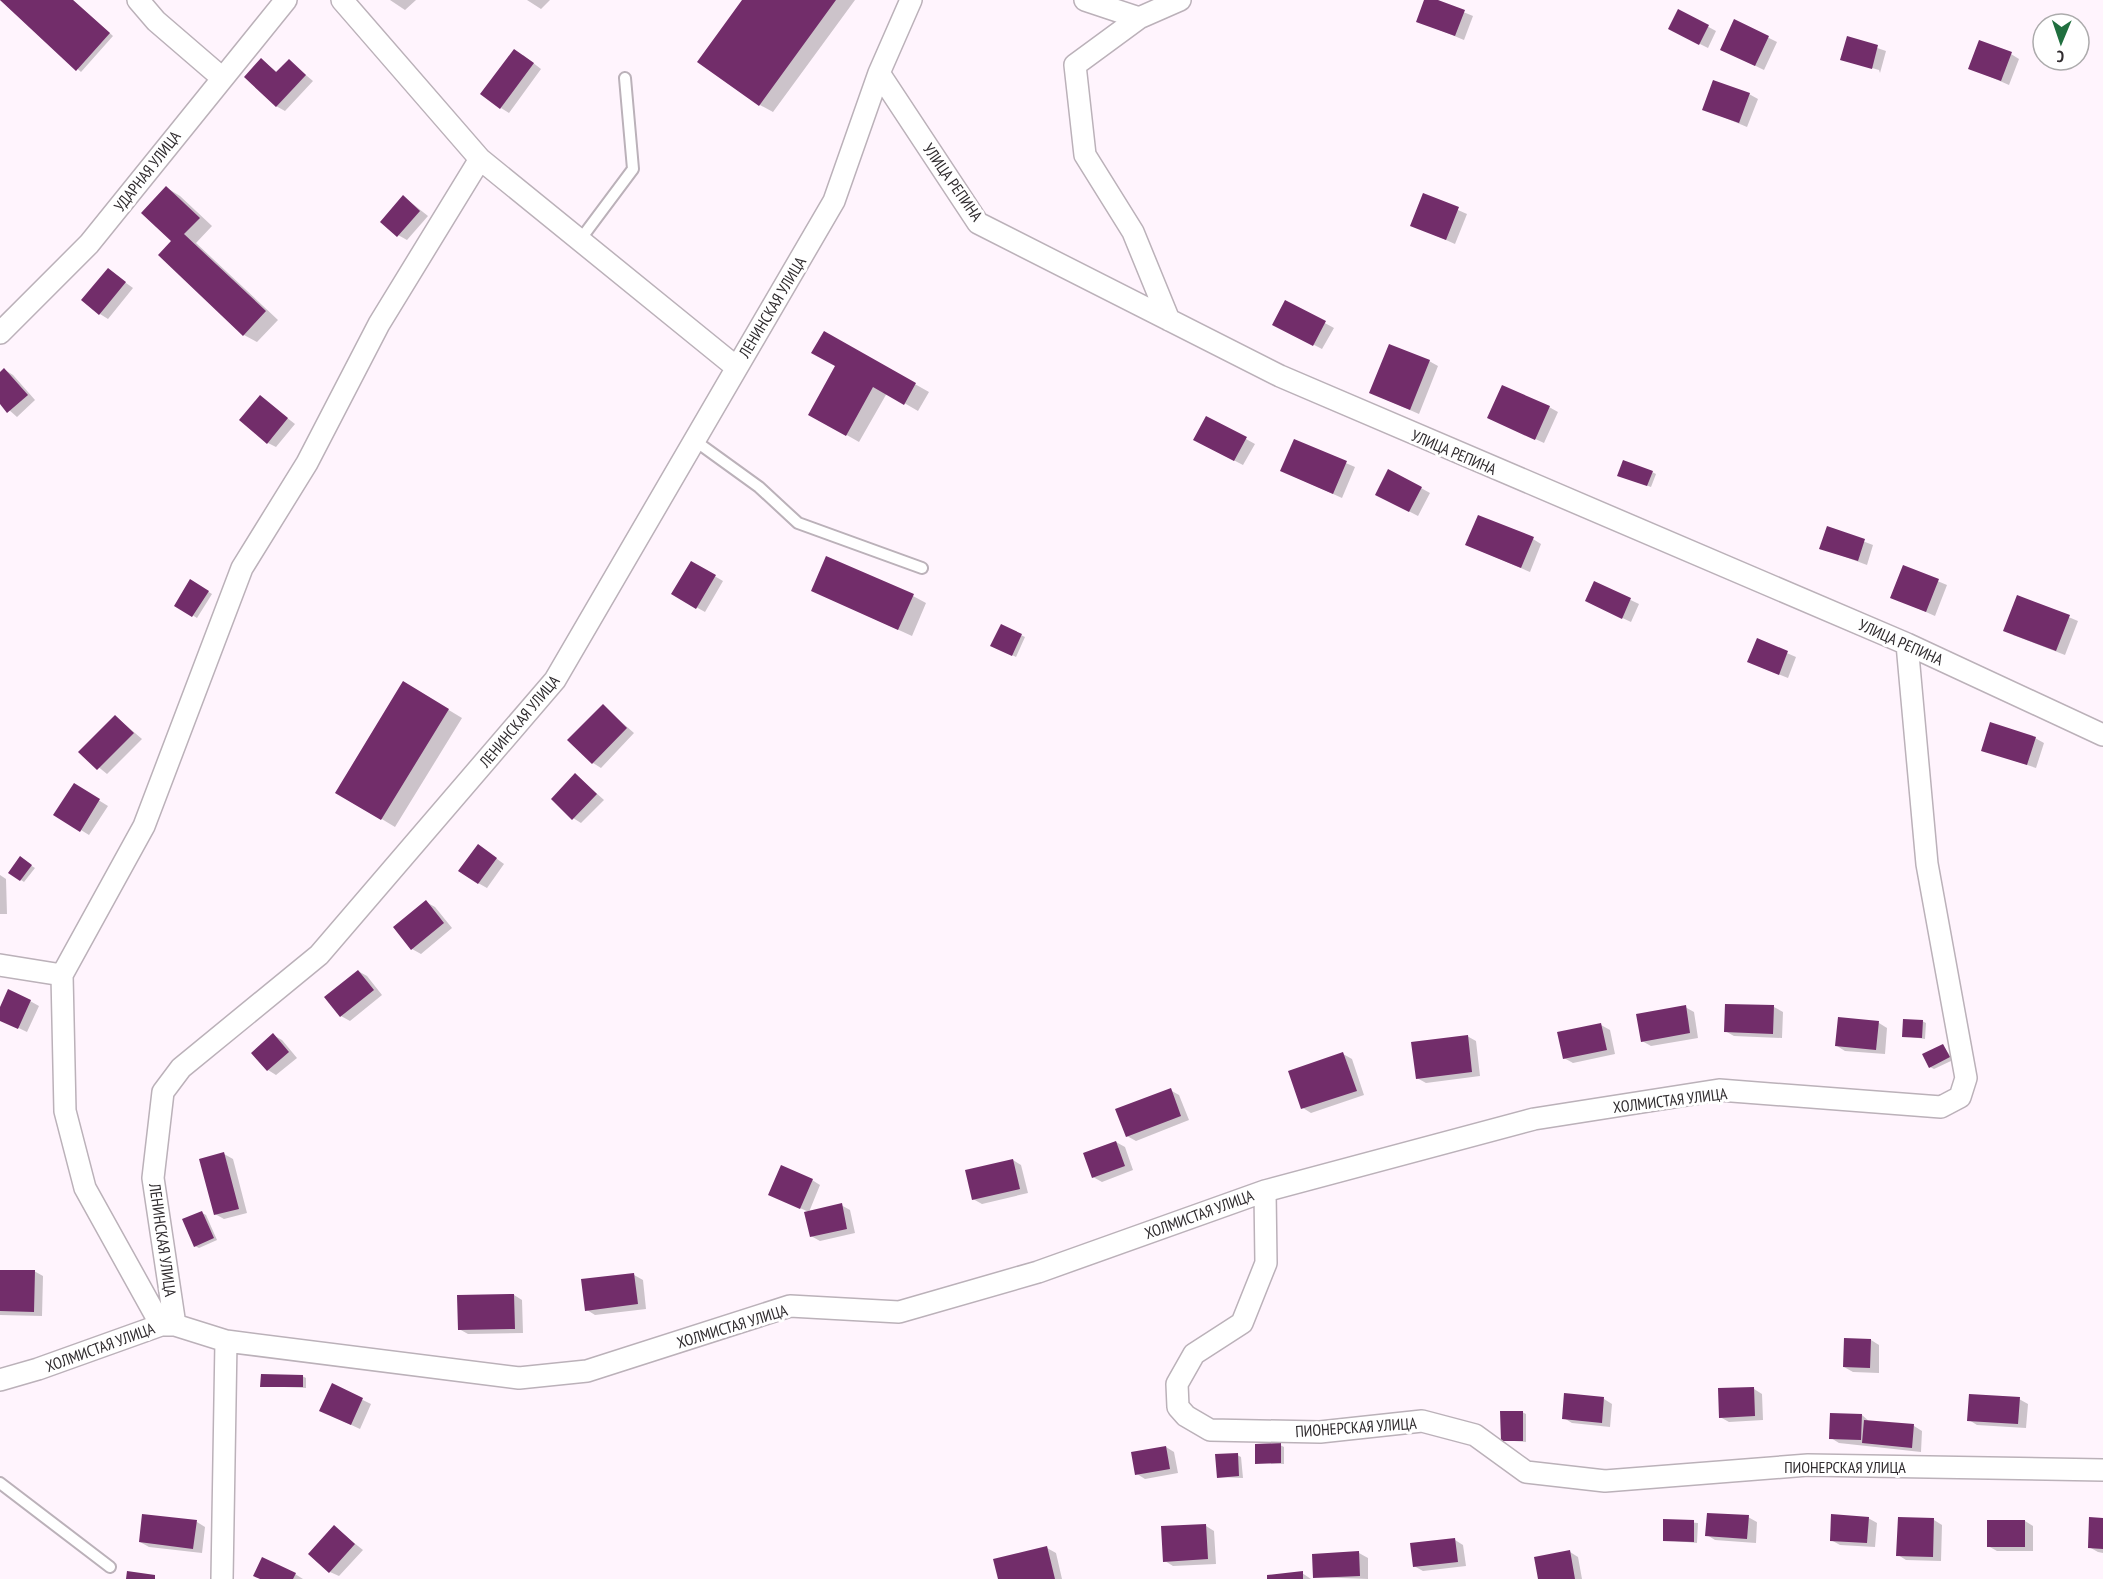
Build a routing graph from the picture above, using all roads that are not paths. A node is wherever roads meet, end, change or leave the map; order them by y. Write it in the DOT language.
graph roads {
  1 [pos="138,0"];
  2 [pos="286,0"];
  3 [pos="342,0"];
  4 [pos="911,0"];
  5 [pos="1085,0"];
  6 [pos="1180,0"];
  7 [pos="1139,18"];
  8 [pos="879,73"];
  9 [pos="221,77"];
  10 [pos="625,78"];
  11 [pos="480,159"];
  12 [pos="580,240"];
  13 [pos="1169,320"];
  14 [pos="0,333"];
  15 [pos="736,367"];
  16 [pos="694,440"];
  17 [pos="922,568"];
  18 [pos="1907,644"];
  19 [pos="2103,735"];
  20 [pos="0,965"];
  21 [pos="62,975"];
  22 [pos="1265,1191"];
  23 [pos="168,1325"];
  24 [pos="225,1341"];
  25 [pos="0,1380"];
  26 [pos="2103,1470"];
  27 [pos="0,1483"];
  28 [pos="110,1567"];
  29 [pos="222,1579"];
  1 -- 9 [label="street"];
  2 -- 9 [label="street, УДАРНАЯ УЛИЦА"];
  3 -- 11 [label="street"];
  4 -- 8 [label="street, ЛЕНИНСКАЯ УЛИЦА"];
  5 -- 7 [label="street"];
  6 -- 7 [label="street"];
  7 -- 13 [label="street"];
  8 -- 13 [label="street, УЛИЦА РЕПИНА"];
  8 -- 15 [label="street, ЛЕНИНСКАЯ УЛИЦА"];
  9 -- 14 [label="street, УДАРНАЯ УЛИЦА"];
  10 -- 12 [label="lane"];
  11 -- 12 [label="street"];
  11 -- 21 [label="street"];
  12 -- 15 [label="street"];
  13 -- 18 [label="street, УЛИЦА РЕПИНА"];
  15 -- 16 [label="street, ЛЕНИНСКАЯ УЛИЦА"];
  16 -- 17 [label="lane"];
  16 -- 23 [label="street, ЛЕНИНСКАЯ УЛИЦА"];
  18 -- 19 [label="street, УЛИЦА РЕПИНА"];
  18 -- 22 [label="street, ХОЛМИСТАЯ УЛИЦА"];
  20 -- 21 [label="street"];
  21 -- 23 [label="street, ЛЕНИНСКАЯ УЛИЦА"];
  22 -- 24 [label="street, ХОЛМИСТАЯ УЛИЦА"];
  22 -- 26 [label="street, ПИОНЕРСКАЯ УЛИЦА"];
  23 -- 24 [label="street, ХОЛМИСТАЯ УЛИЦА"];
  23 -- 25 [label="street, ХОЛМИСТАЯ УЛИЦА"];
  24 -- 29 [label="street"];
  27 -- 28 [label="lane"];
}
